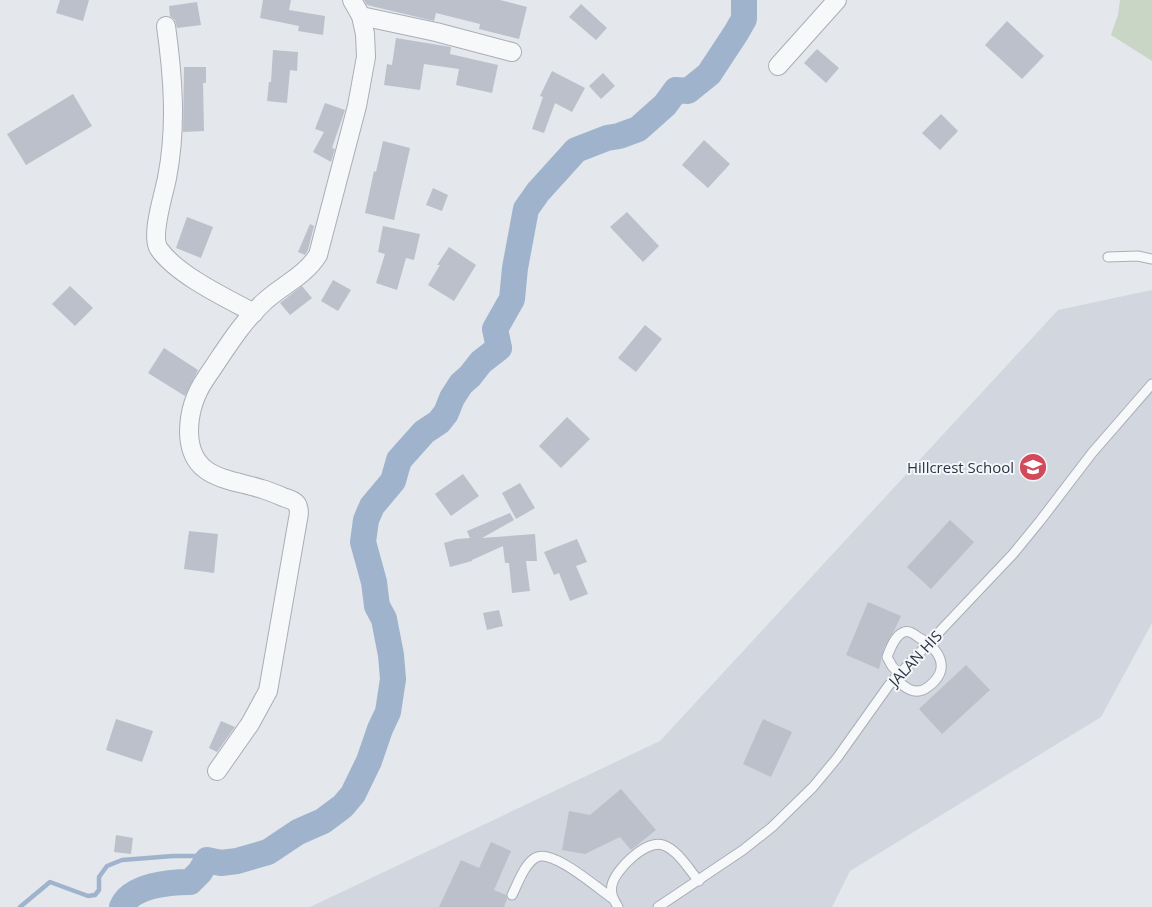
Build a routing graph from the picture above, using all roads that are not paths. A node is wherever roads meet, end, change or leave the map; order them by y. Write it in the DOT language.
graph roads {
  1 [pos="352,0"];
  2 [pos="837,0"];
  3 [pos="361,16"];
  4 [pos="166,26"];
  5 [pos="512,52"];
  6 [pos="778,66"];
  7 [pos="1108,257"];
  8 [pos="1152,259"];
  9 [pos="254,313"];
  10 [pos="1152,384"];
  11 [pos="929,643"];
  12 [pos="897,676"];
  13 [pos="218,771"];
  14 [pos="698,881"];
  15 [pos="512,894"];
  16 [pos="612,898"];
  17 [pos="618,907"];
  18 [pos="658,907"];
  1 -- 3 [label="street"];
  2 -- 6 [label="street"];
  3 -- 5 [label="street"];
  3 -- 9 [label="street"];
  4 -- 9 [label="street"];
  7 -- 8 [label="lane"];
  9 -- 13 [label="street"];
  10 -- 11 [label="lane, JALAN HIS"];
  11 -- 12 [label="lane, JALAN HIS"];
  11 -- 12 [label="lane"];
  11 -- 12 [label="lane"];
  12 -- 14 [label="lane, JALAN HIS"];
  14 -- 16 [label="lane"];
  14 -- 18 [label="lane, JALAN HIS"];
  15 -- 16 [label="lane"];
  16 -- 17 [label="lane"];
}
